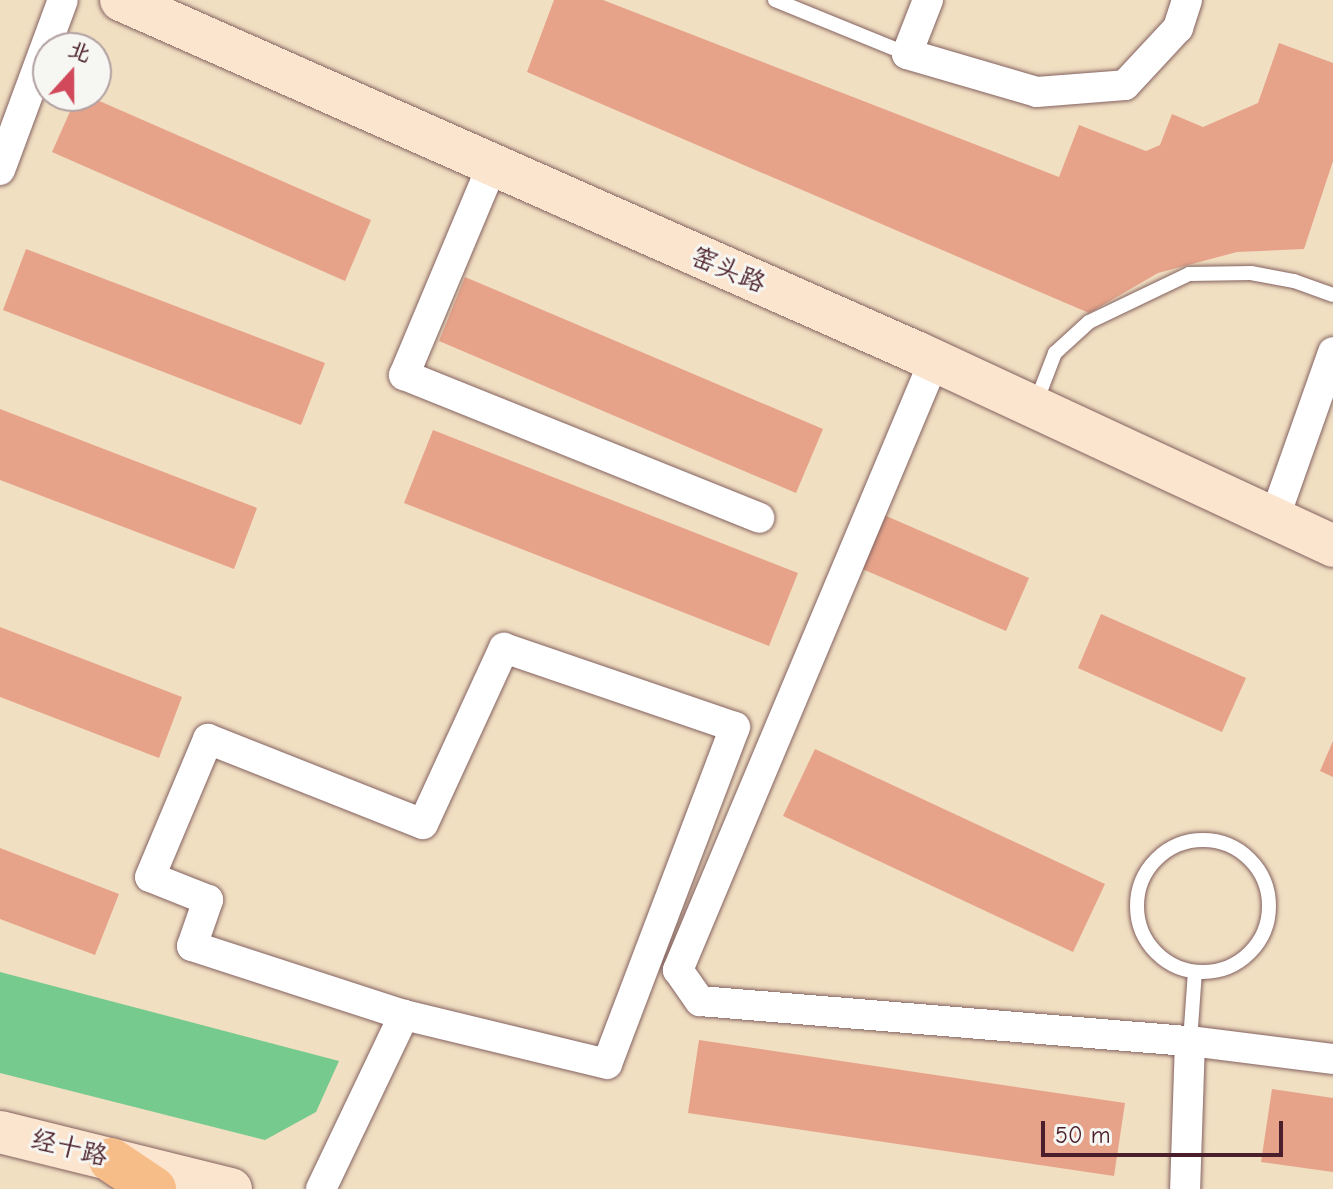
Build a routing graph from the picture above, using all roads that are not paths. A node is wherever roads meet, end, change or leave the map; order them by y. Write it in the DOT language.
graph roads {
  1 [pos="63,0"];
  2 [pos="121,0"];
  3 [pos="775,0"];
  4 [pos="928,0"];
  5 [pos="1187,0"];
  6 [pos="907,54"];
  7 [pos="492,166"];
  8 [pos="0,170"];
  9 [pos="1333,295"];
  10 [pos="1333,352"];
  11 [pos="934,361"];
  12 [pos="1034,407"];
  13 [pos="759,518"];
  14 [pos="1274,519"];
  15 [pos="1333,546"];
  16 [pos="1195,972"];
  17 [pos="404,1015"];
  18 [pos="1190,1041"];
  19 [pos="1333,1059"];
  20 [pos="0,1132"];
  21 [pos="111,1160"];
  22 [pos="154,1189"];
  23 [pos="231,1189"];
  24 [pos="321,1189"];
  25 [pos="1185,1189"];
  1 -- 8 [label="street"];
  2 -- 7 [label="main road, 窑头路"];
  3 -- 6 [label="lane"];
  4 -- 6 [label="street"];
  5 -- 6 [label="street"];
  7 -- 11 [label="main road, 窑头路"];
  7 -- 13 [label="street"];
  9 -- 12 [label="lane"];
  10 -- 14 [label="street"];
  11 -- 12 [label="main road, 窑头路"];
  11 -- 18 [label="street"];
  12 -- 14 [label="main road, 窑头路"];
  14 -- 15 [label="main road, 窑头路"];
  16 -- 16 [label="lane"];
  16 -- 18 [label="lane"];
  17 -- 17 [label="street"];
  17 -- 24 [label="street"];
  18 -- 19 [label="street"];
  18 -- 25 [label="street"];
  20 -- 21 [label="main road, 经十路"];
  21 -- 22 [label="highway"];
  21 -- 23 [label="main road, 经十路"];
}
